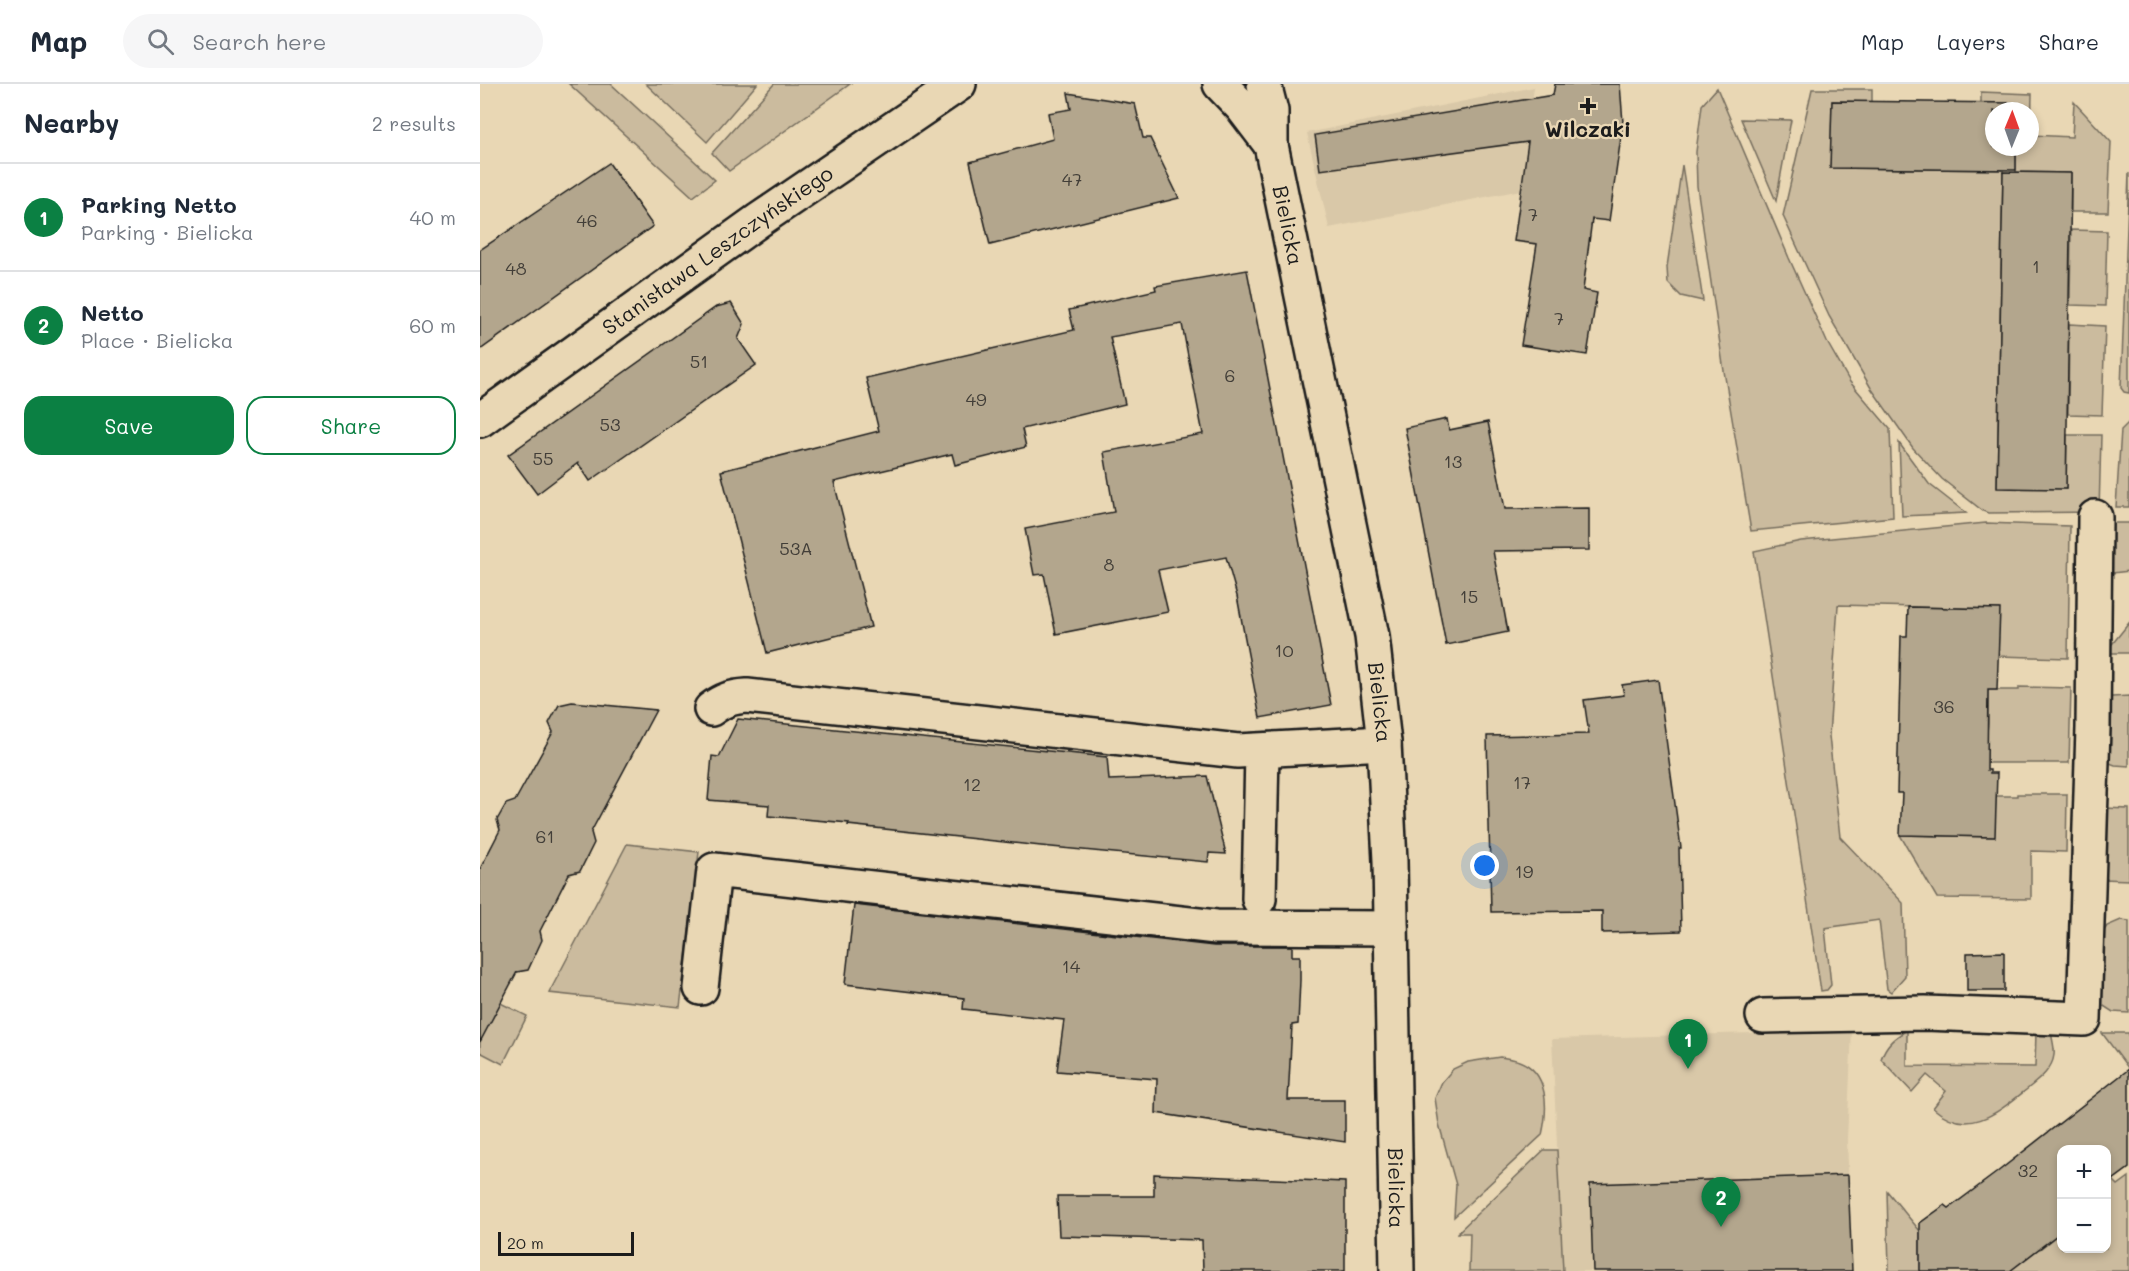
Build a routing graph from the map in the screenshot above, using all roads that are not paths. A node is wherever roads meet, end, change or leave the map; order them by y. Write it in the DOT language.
graph roads {
  1 [pos="959,84"];
  2 [pos="1220,84"];
  3 [pos="1269,93"];
  4 [pos="1271,145"];
  5 [pos="480,420"];
  6 [pos="2095,517"];
  7 [pos="711,709"];
  8 [pos="1384,743"];
  9 [pos="1262,751"];
  10 [pos="1259,898"];
  11 [pos="1391,928"];
  12 [pos="701,988"];
  13 [pos="1763,1016"];
  14 [pos="1398,1271"];
  1 -- 5 [label="street, Stanisława Leszczyńskiego"];
  2 -- 4 [label="street, Bielicka"];
  3 -- 4 [label="street, Bielicka"];
  4 -- 8 [label="street, Bielicka"];
  6 -- 13 [label="street"];
  7 -- 9 [label="street"];
  8 -- 9 [label="street"];
  8 -- 11 [label="street, Bielicka"];
  9 -- 10 [label="street"];
  11 -- 12 [label="street"];
  11 -- 14 [label="street, Bielicka"];
}
